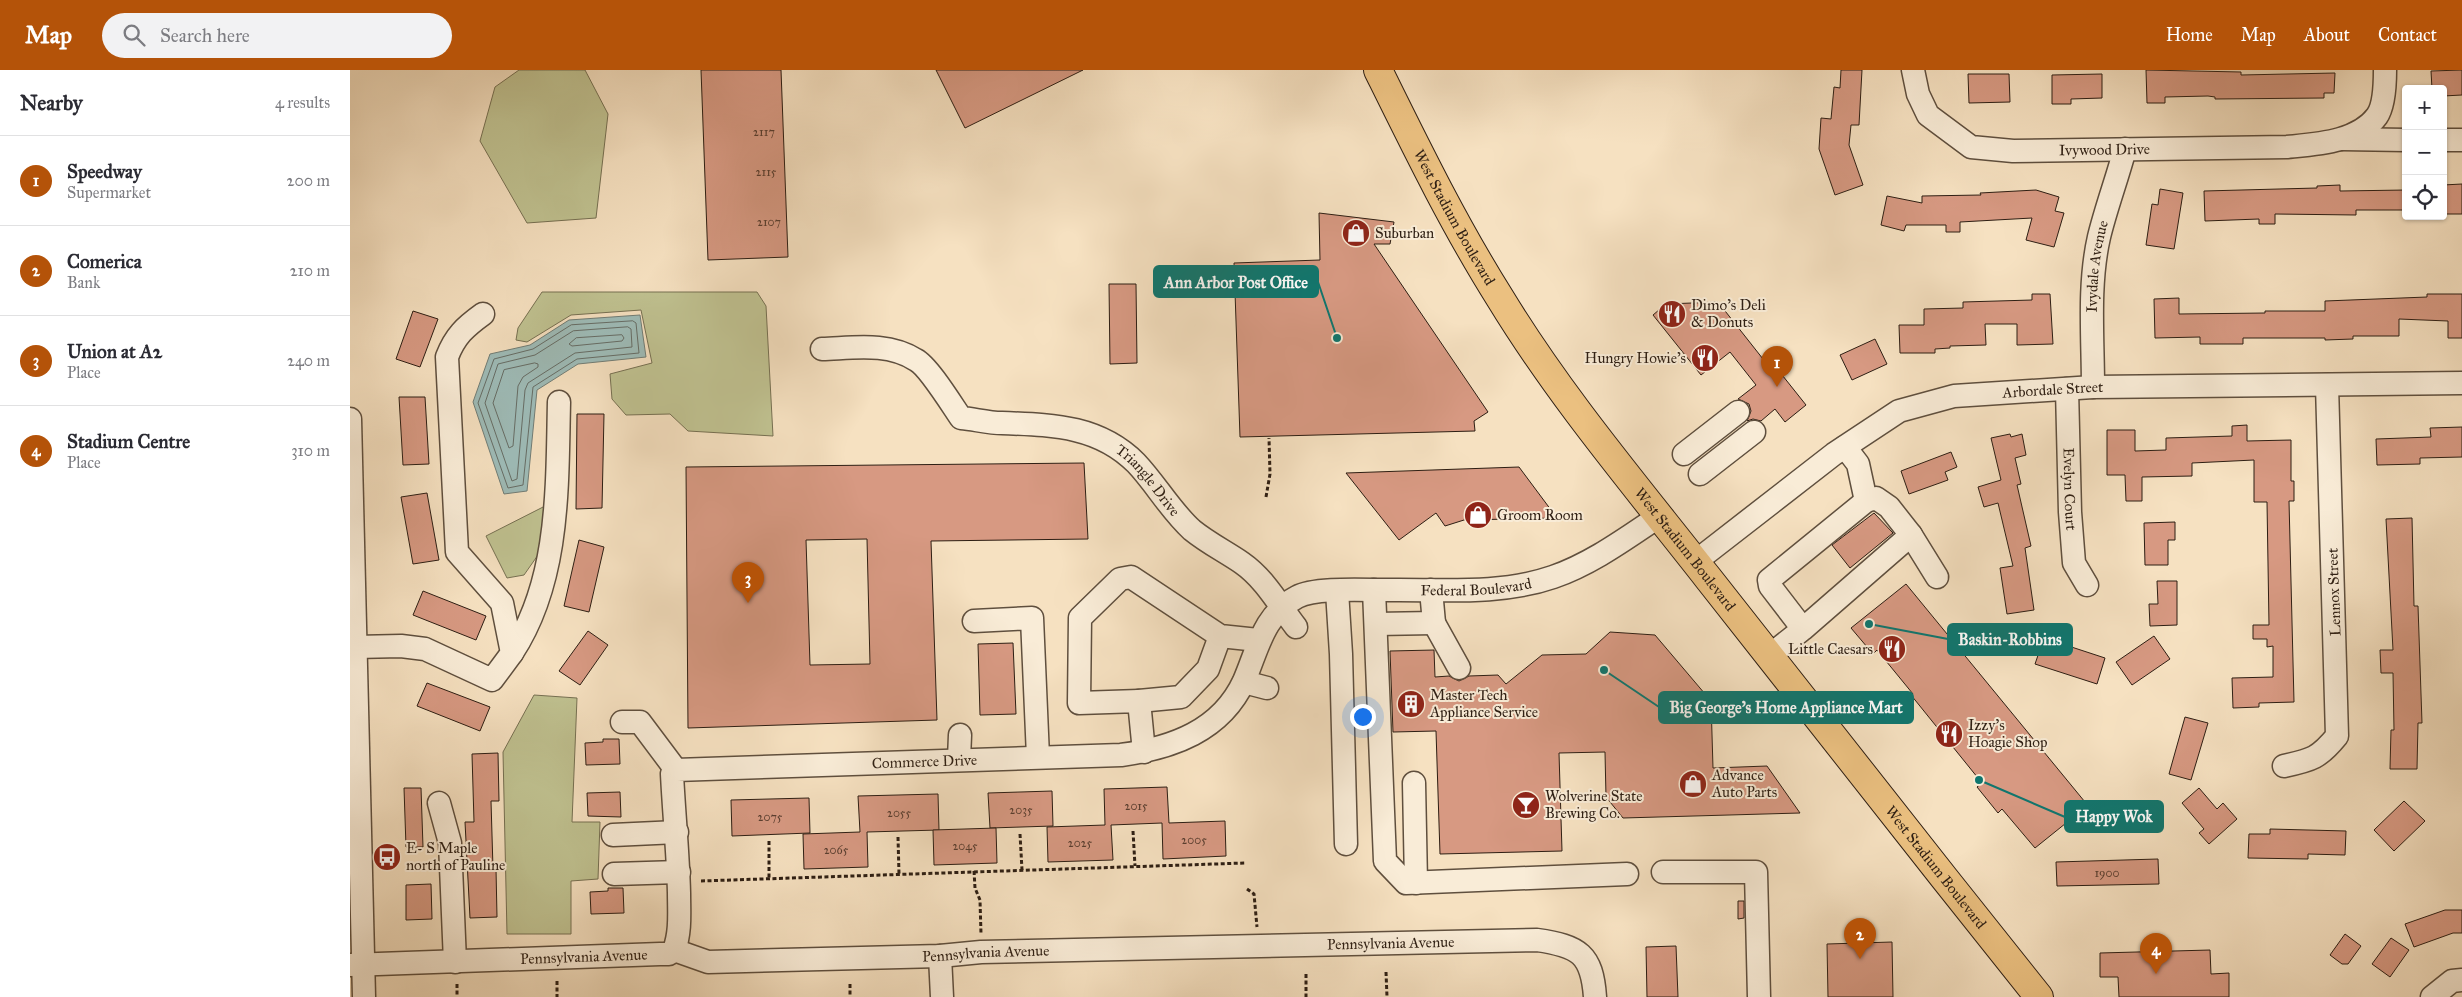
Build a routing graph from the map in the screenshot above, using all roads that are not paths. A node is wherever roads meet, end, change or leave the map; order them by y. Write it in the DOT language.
graph roads {
  1 [pos="1378,70"];
  2 [pos="1913,70"];
  3 [pos="2385,70"];
  4 [pos="2339,139"];
  5 [pos="2402,140"];
  6 [pos="2447,140"];
  7 [pos="2462,140"];
  8 [pos="2125,149"];
  9 [pos="483,314"];
  10 [pos="822,348"];
  11 [pos="2462,383"];
  12 [pos="2327,385"];
  13 [pos="2093,386"];
  14 [pos="2067,389"];
  15 [pos="559,402"];
  16 [pos="1738,412"];
  17 [pos="350,419"];
  18 [pos="1754,432"];
  19 [pos="1845,447"];
  20 [pos="1684,454"];
  21 [pos="1700,474"];
  22 [pos="1866,501"];
  23 [pos="1658,518"];
  24 [pos="1911,535"];
  25 [pos="1695,562"];
  26 [pos="352,566"];
  27 [pos="1937,577"];
  28 [pos="2087,585"];
  29 [pos="1374,590"];
  30 [pos="1432,590"];
  31 [pos="1337,591"];
  32 [pos="1281,608"];
  33 [pos="974,621"];
  34 [pos="1434,623"];
  35 [pos="1376,624"];
  36 [pos="1296,627"];
  37 [pos="1804,629"];
  38 [pos="1220,636"];
  39 [pos="1258,640"];
  40 [pos="355,647"];
  41 [pos="512,653"];
  42 [pos="1769,656"];
  43 [pos="1459,668"];
  44 [pos="1244,682"];
  45 [pos="1267,688"];
  46 [pos="1139,701"];
  47 [pos="622,722"];
  48 [pos="960,735"];
  49 [pos="1144,752"];
  50 [pos="1038,757"];
  51 [pos="959,759"];
  52 [pos="2284,766"];
  53 [pos="676,770"];
  54 [pos="1414,783"];
  55 [pos="439,803"];
  56 [pos="677,832"];
  57 [pos="614,835"];
  58 [pos="1346,844"];
  59 [pos="679,872"];
  60 [pos="1662,872"];
  61 [pos="614,874"];
  62 [pos="1627,874"];
  63 [pos="1416,883"];
  64 [pos="674,950"];
  65 [pos="940,956"];
  66 [pos="455,962"];
  67 [pos="356,965"];
  68 [pos="2462,980"];
  69 [pos="1594,988"];
  70 [pos="364,997"];
  71 [pos="942,997"];
  72 [pos="1759,997"];
  73 [pos="2040,997"];
  74 [pos="2432,997"];
  1 -- 23 [label="main road, West Stadium Boulevard"];
  2 -- 8 [label="street, Ivywood Drive"];
  3 -- 4 [label="street, Ivywood Drive"];
  4 -- 5 [label="street, Ivywood Drive"];
  4 -- 8 [label="street, Ivywood Drive"];
  6 -- 7 [label="street"];
  8 -- 13 [label="street, Ivydale Avenue"];
  9 -- 41 [label="street"];
  10 -- 32 [label="street, Triangle Drive"];
  11 -- 12 [label="street, Arbordale Street"];
  12 -- 13 [label="street, Arbordale Street"];
  12 -- 52 [label="street, Lennox Street"];
  13 -- 14 [label="street, Arbordale Street"];
  14 -- 19 [label="street, Arbordale Street"];
  14 -- 28 [label="street, Evelyn Court"];
  15 -- 41 [label="street"];
  16 -- 20 [label="street"];
  17 -- 26 [label="street"];
  18 -- 21 [label="street"];
  19 -- 22 [label="street"];
  19 -- 25 [label="street, Arbordale Street"];
  22 -- 24 [label="street"];
  22 -- 37 [label="street"];
  23 -- 25 [label="main road, West Stadium Boulevard"];
  23 -- 30 [label="street, Federal Boulevard"];
  24 -- 27 [label="street"];
  24 -- 37 [label="street"];
  25 -- 42 [label="main road, West Stadium Boulevard"];
  26 -- 40 [label="street"];
  29 -- 30 [label="street, Federal Boulevard"];
  29 -- 31 [label="street, Federal Boulevard"];
  29 -- 35 [label="street"];
  30 -- 34 [label="street"];
  31 -- 32 [label="street, Federal Boulevard"];
  31 -- 58 [label="street"];
  32 -- 36 [label="street, Triangle Drive"];
  32 -- 39 [label="street, Commerce Drive"];
  33 -- 50 [label="street"];
  34 -- 35 [label="street"];
  34 -- 43 [label="street"];
  35 -- 63 [label="street"];
  37 -- 42 [label="street"];
  38 -- 39 [label="street"];
  38 -- 46 [label="street"];
  38 -- 46 [label="street"];
  39 -- 44 [label="street, Commerce Drive"];
  40 -- 41 [label="street"];
  40 -- 67 [label="street"];
  42 -- 73 [label="main road, West Stadium Boulevard"];
  44 -- 45 [label="street"];
  44 -- 49 [label="street, Commerce Drive"];
  46 -- 49 [label="street"];
  47 -- 53 [label="street"];
  48 -- 51 [label="street"];
  49 -- 50 [label="street, Commerce Drive"];
  50 -- 51 [label="street, Commerce Drive"];
  51 -- 53 [label="street, Commerce Drive"];
  53 -- 56 [label="street"];
  54 -- 63 [label="street"];
  55 -- 66 [label="street"];
  56 -- 57 [label="street"];
  56 -- 59 [label="street"];
  59 -- 61 [label="street"];
  59 -- 64 [label="street"];
  60 -- 72 [label="street"];
  62 -- 63 [label="street"];
  64 -- 65 [label="street, Pennsylvania Avenue"];
  64 -- 66 [label="street, Pennsylvania Avenue"];
  65 -- 69 [label="street, Pennsylvania Avenue"];
  65 -- 71 [label="street"];
  66 -- 67 [label="street, Pennsylvania Avenue"];
  67 -- 70 [label="street"];
  68 -- 74 [label="street"];
}
